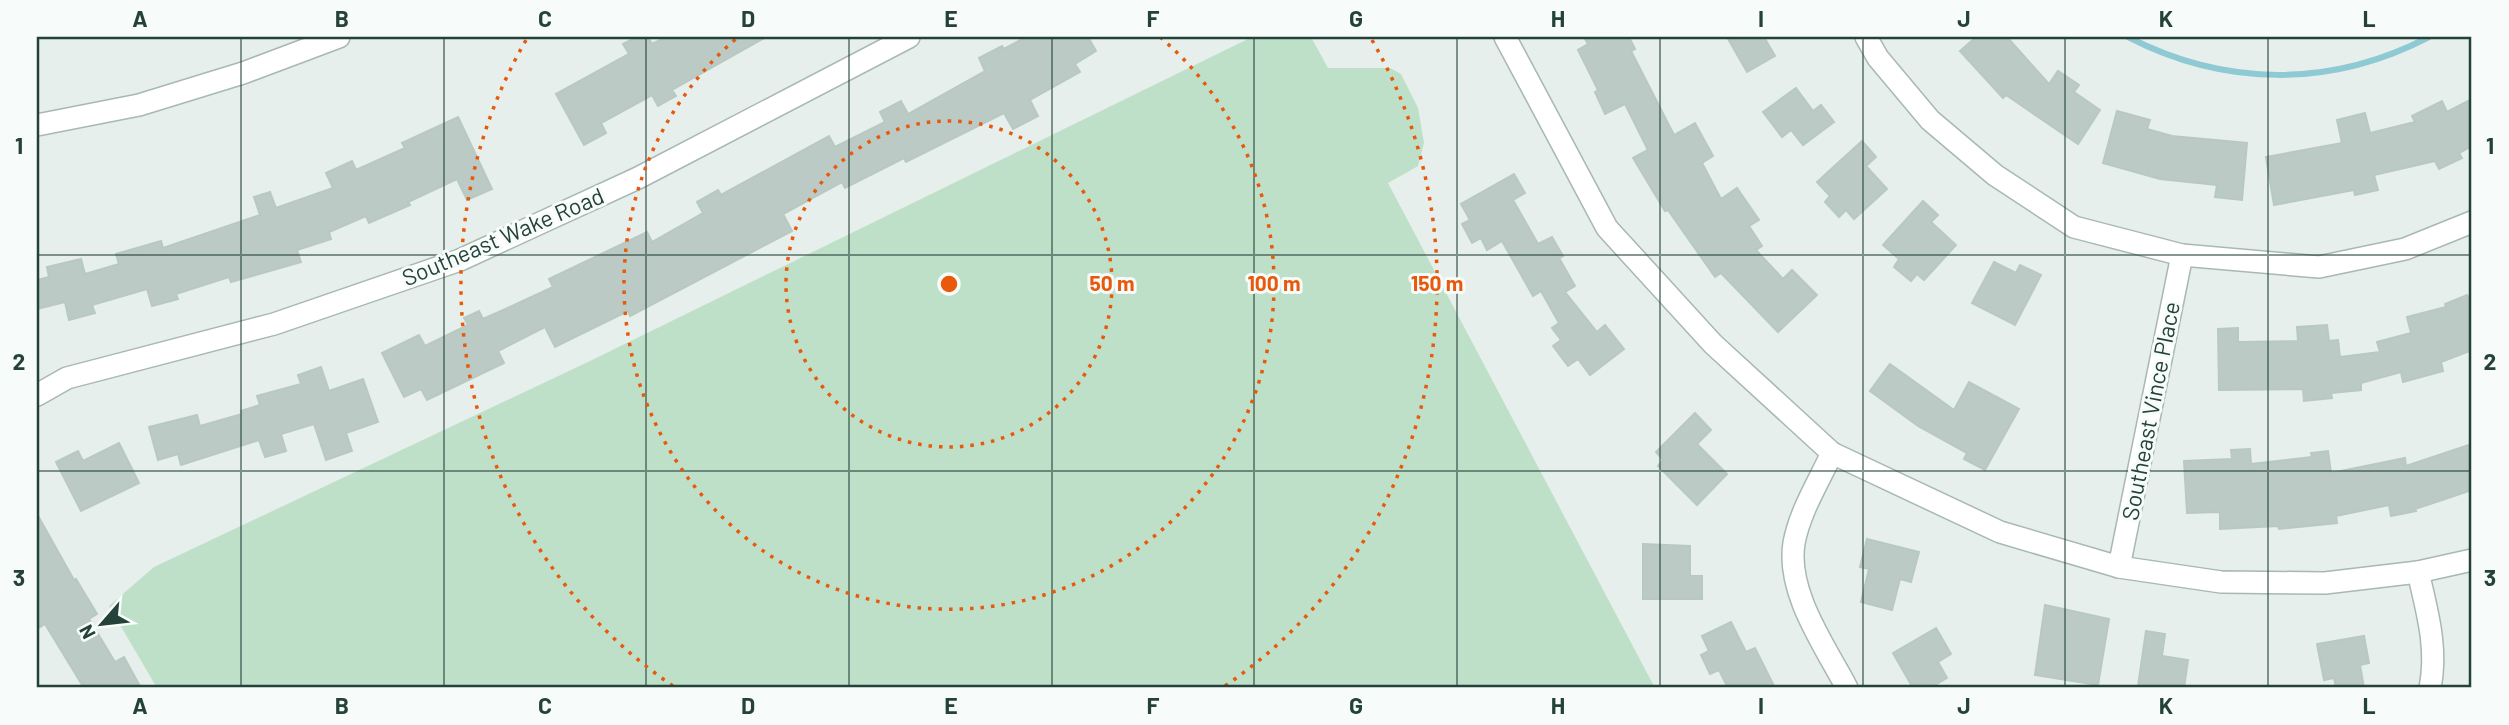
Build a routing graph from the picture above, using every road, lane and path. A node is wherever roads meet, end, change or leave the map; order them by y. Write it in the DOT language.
graph roads {
  1 [pos="339,37"];
  2 [pos="909,37"];
  3 [pos="1505,37"];
  4 [pos="1866,37"];
  5 [pos="37,125"];
  6 [pos="2472,222"];
  7 [pos="2182,255"];
  8 [pos="37,395"];
  9 [pos="1832,453"];
  10 [pos="2472,559"];
  11 [pos="2119,567"];
  12 [pos="2418,572"];
  13 [pos="1847,688"];
  14 [pos="2430,688"];
  1 -- 5 [label="street"];
  2 -- 8 [label="street, Southeast Wake Road"];
  3 -- 9 [label="street"];
  4 -- 7 [label="street"];
  6 -- 7 [label="street"];
  7 -- 11 [label="street, Southeast Vince Place"];
  9 -- 11 [label="street"];
  9 -- 13 [label="street"];
  10 -- 12 [label="street"];
  11 -- 12 [label="street"];
  12 -- 14 [label="street"];
}
